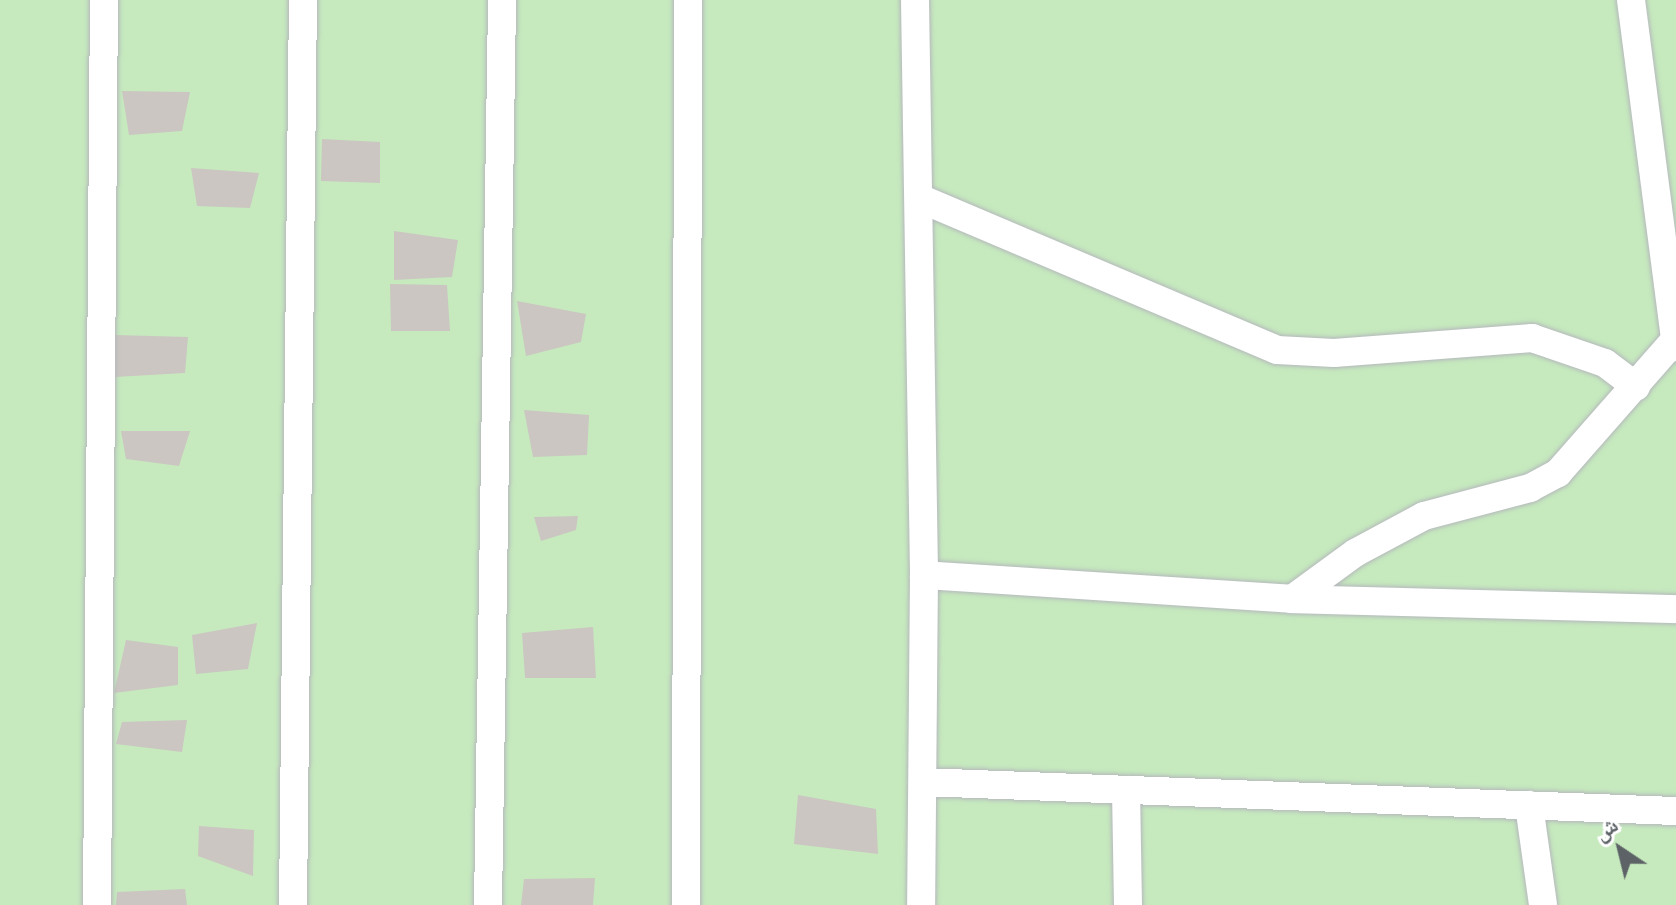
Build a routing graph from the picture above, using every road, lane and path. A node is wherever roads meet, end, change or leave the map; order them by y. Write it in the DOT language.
graph roads {
  1 [pos="104,0"];
  2 [pos="303,0"];
  3 [pos="502,0"];
  4 [pos="688,0"];
  5 [pos="915,0"];
  6 [pos="1631,0"];
  7 [pos="919,198"];
  8 [pos="1675,340"];
  9 [pos="1676,347"];
  10 [pos="1636,386"];
  11 [pos="924,575"];
  12 [pos="1292,599"];
  13 [pos="1676,609"];
  14 [pos="923,782"];
  15 [pos="1126,790"];
  16 [pos="1529,805"];
  17 [pos="1676,811"];
  18 [pos="97,905"];
  19 [pos="293,905"];
  20 [pos="488,905"];
  21 [pos="686,905"];
  22 [pos="921,905"];
  23 [pos="1128,905"];
  24 [pos="1543,905"];
  1 -- 18 [label="street"];
  2 -- 19 [label="street"];
  3 -- 20 [label="street"];
  4 -- 21 [label="street"];
  5 -- 7 [label="street"];
  6 -- 8 [label="street"];
  7 -- 10 [label="street"];
  7 -- 11 [label="street"];
  8 -- 9 [label="street"];
  8 -- 10 [label="street"];
  10 -- 12 [label="street"];
  11 -- 12 [label="street"];
  11 -- 14 [label="street"];
  12 -- 13 [label="street"];
  14 -- 15 [label="street"];
  14 -- 22 [label="street"];
  15 -- 16 [label="street"];
  15 -- 23 [label="street"];
  16 -- 17 [label="street"];
  16 -- 24 [label="street"];
}
